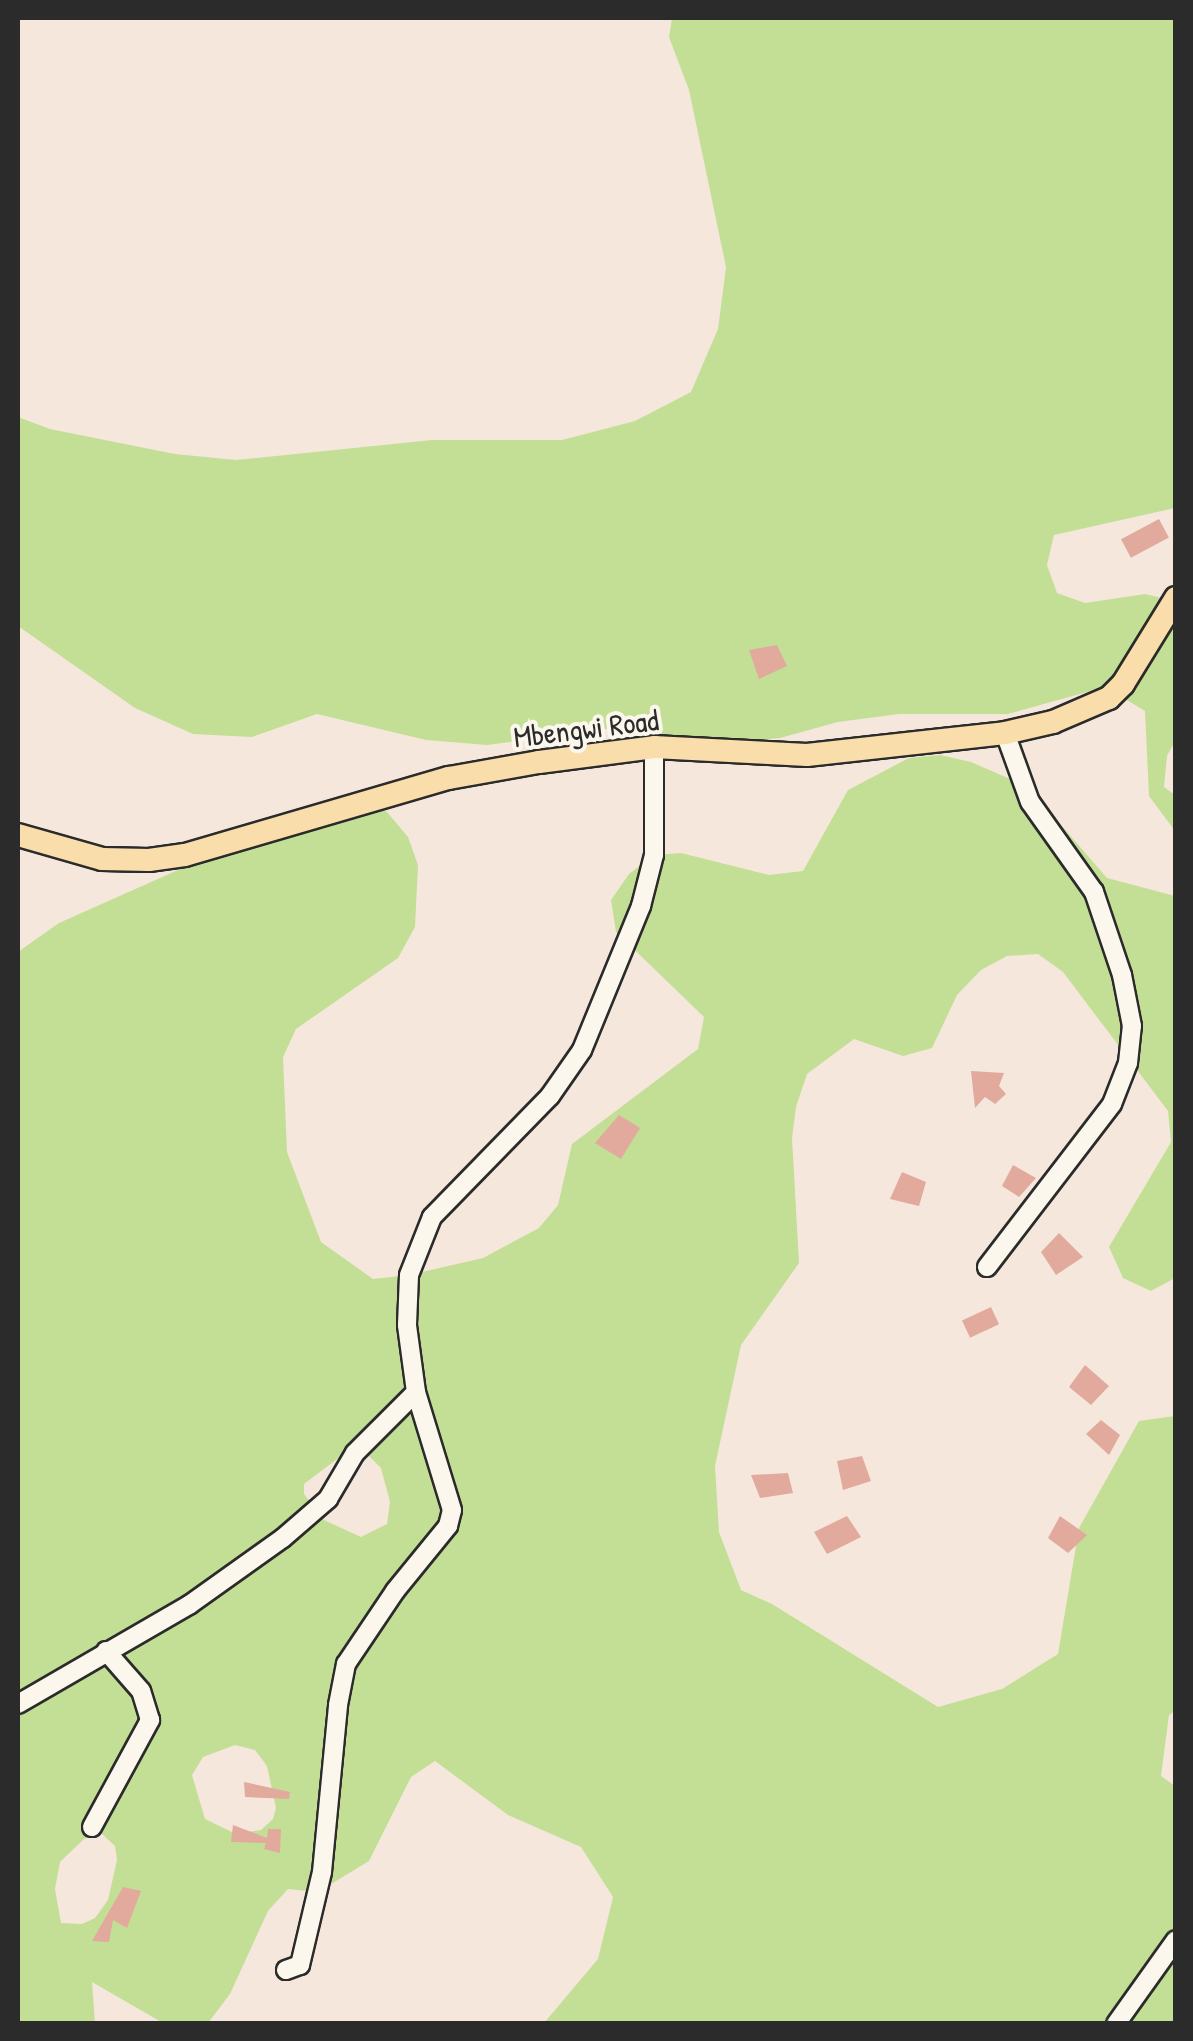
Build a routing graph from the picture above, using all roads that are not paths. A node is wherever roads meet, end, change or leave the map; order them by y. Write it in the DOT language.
graph roads {
  1 [pos="1176,598"];
  2 [pos="1005,733"];
  3 [pos="654,746"];
  4 [pos="18,835"];
  5 [pos="987,1268"];
  6 [pos="416,1392"];
  7 [pos="106,1651"];
  8 [pos="18,1704"];
  9 [pos="92,1826"];
  10 [pos="1176,1940"];
  11 [pos="286,1970"];
  12 [pos="1116,2024"];
  1 -- 2 [label="main road, Mbengwi Road"];
  2 -- 3 [label="main road, Mbengwi Road"];
  2 -- 5 [label="street"];
  3 -- 4 [label="main road, Mbengwi Road"];
  3 -- 6 [label="street"];
  6 -- 7 [label="street"];
  6 -- 11 [label="street"];
  7 -- 8 [label="street"];
  7 -- 9 [label="street"];
  10 -- 12 [label="street"];
}
